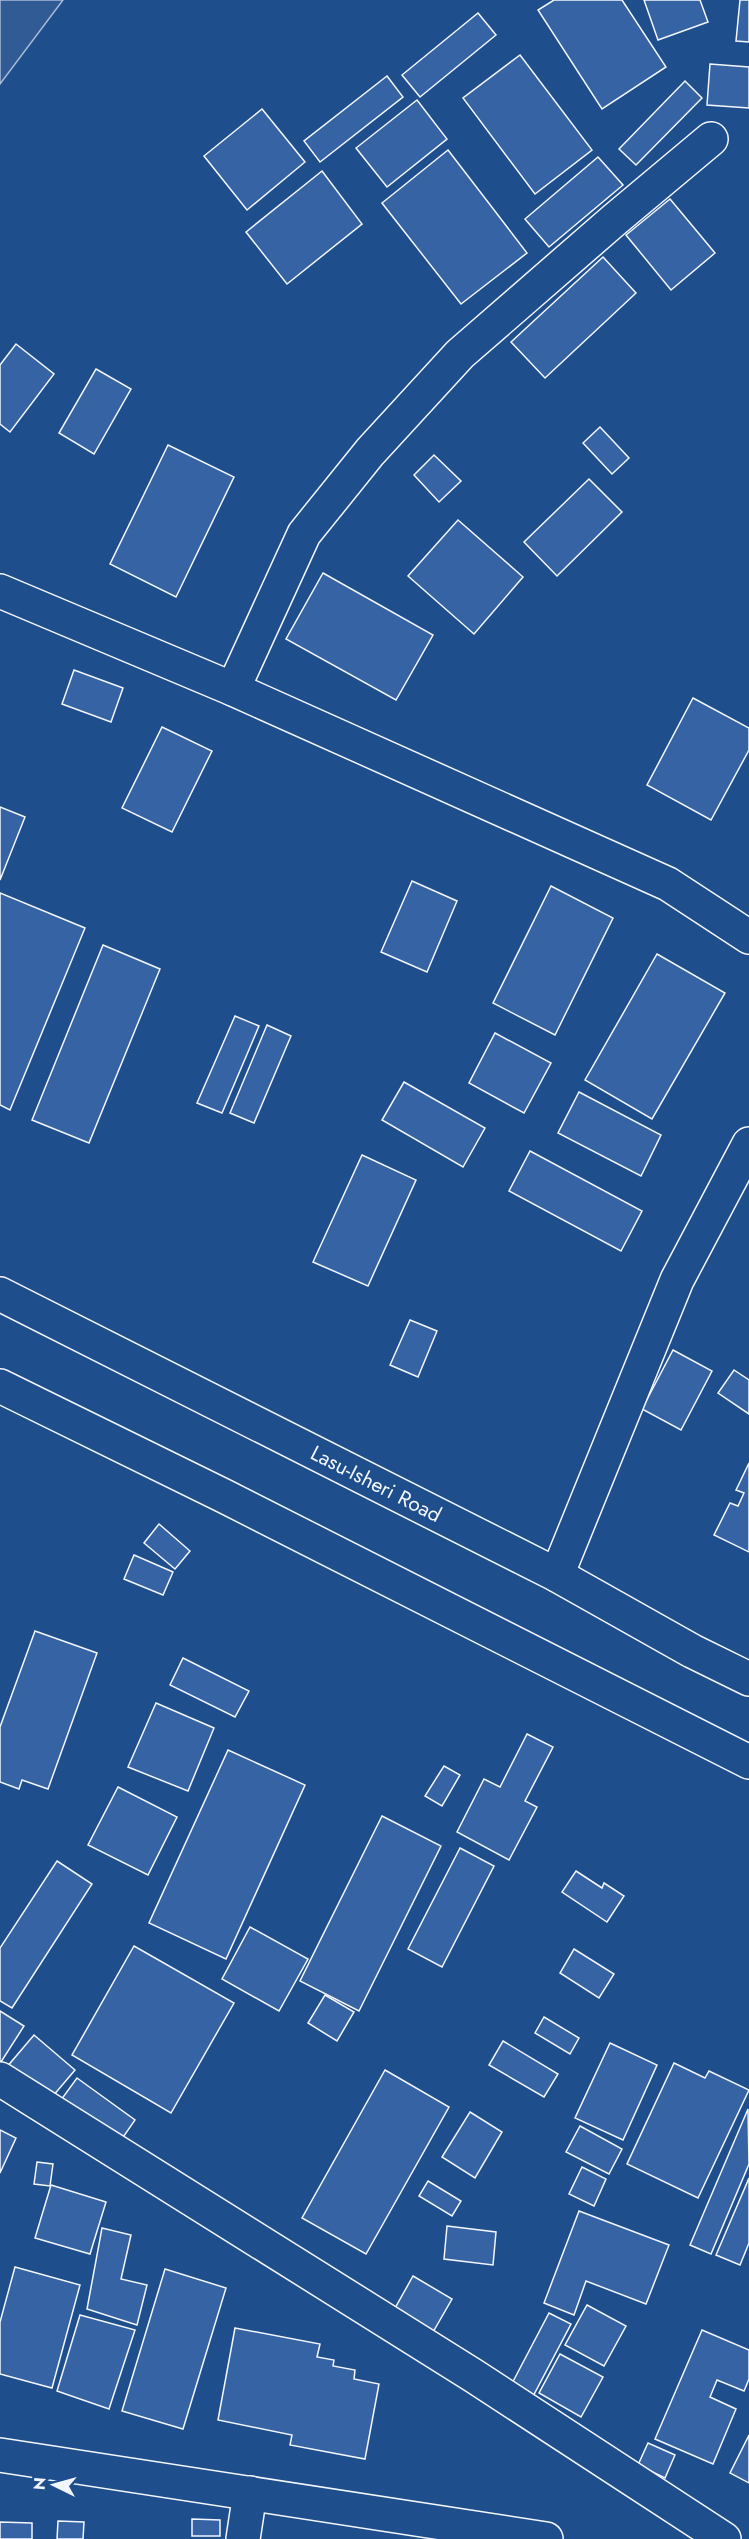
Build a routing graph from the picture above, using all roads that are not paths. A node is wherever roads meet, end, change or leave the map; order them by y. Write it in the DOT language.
graph roads {
  1 [pos="711,139"];
  2 [pos="0,591"];
  3 [pos="233,689"];
  4 [pos="749,937"];
  5 [pos="749,1144"];
  6 [pos="0,1294"];
  7 [pos="0,1386"];
  8 [pos="557,1575"];
  9 [pos="749,1679"];
  10 [pos="749,1762"];
  11 [pos="0,2079"];
  12 [pos="0,2455"];
  13 [pos="250,2493"];
  14 [pos="243,2539"];
  15 [pos="546,2539"];
  16 [pos="724,2539"];
  1 -- 3 [label="street"];
  2 -- 3 [label="street"];
  3 -- 4 [label="street"];
  5 -- 8 [label="street"];
  6 -- 8 [label="street, Lasu-Isheri Road"];
  7 -- 10 [label="street"];
  8 -- 9 [label="street, Lasu-Isheri Road"];
  11 -- 16 [label="street"];
  12 -- 13 [label="street"];
  13 -- 14 [label="street"];
  13 -- 15 [label="street"];
}
